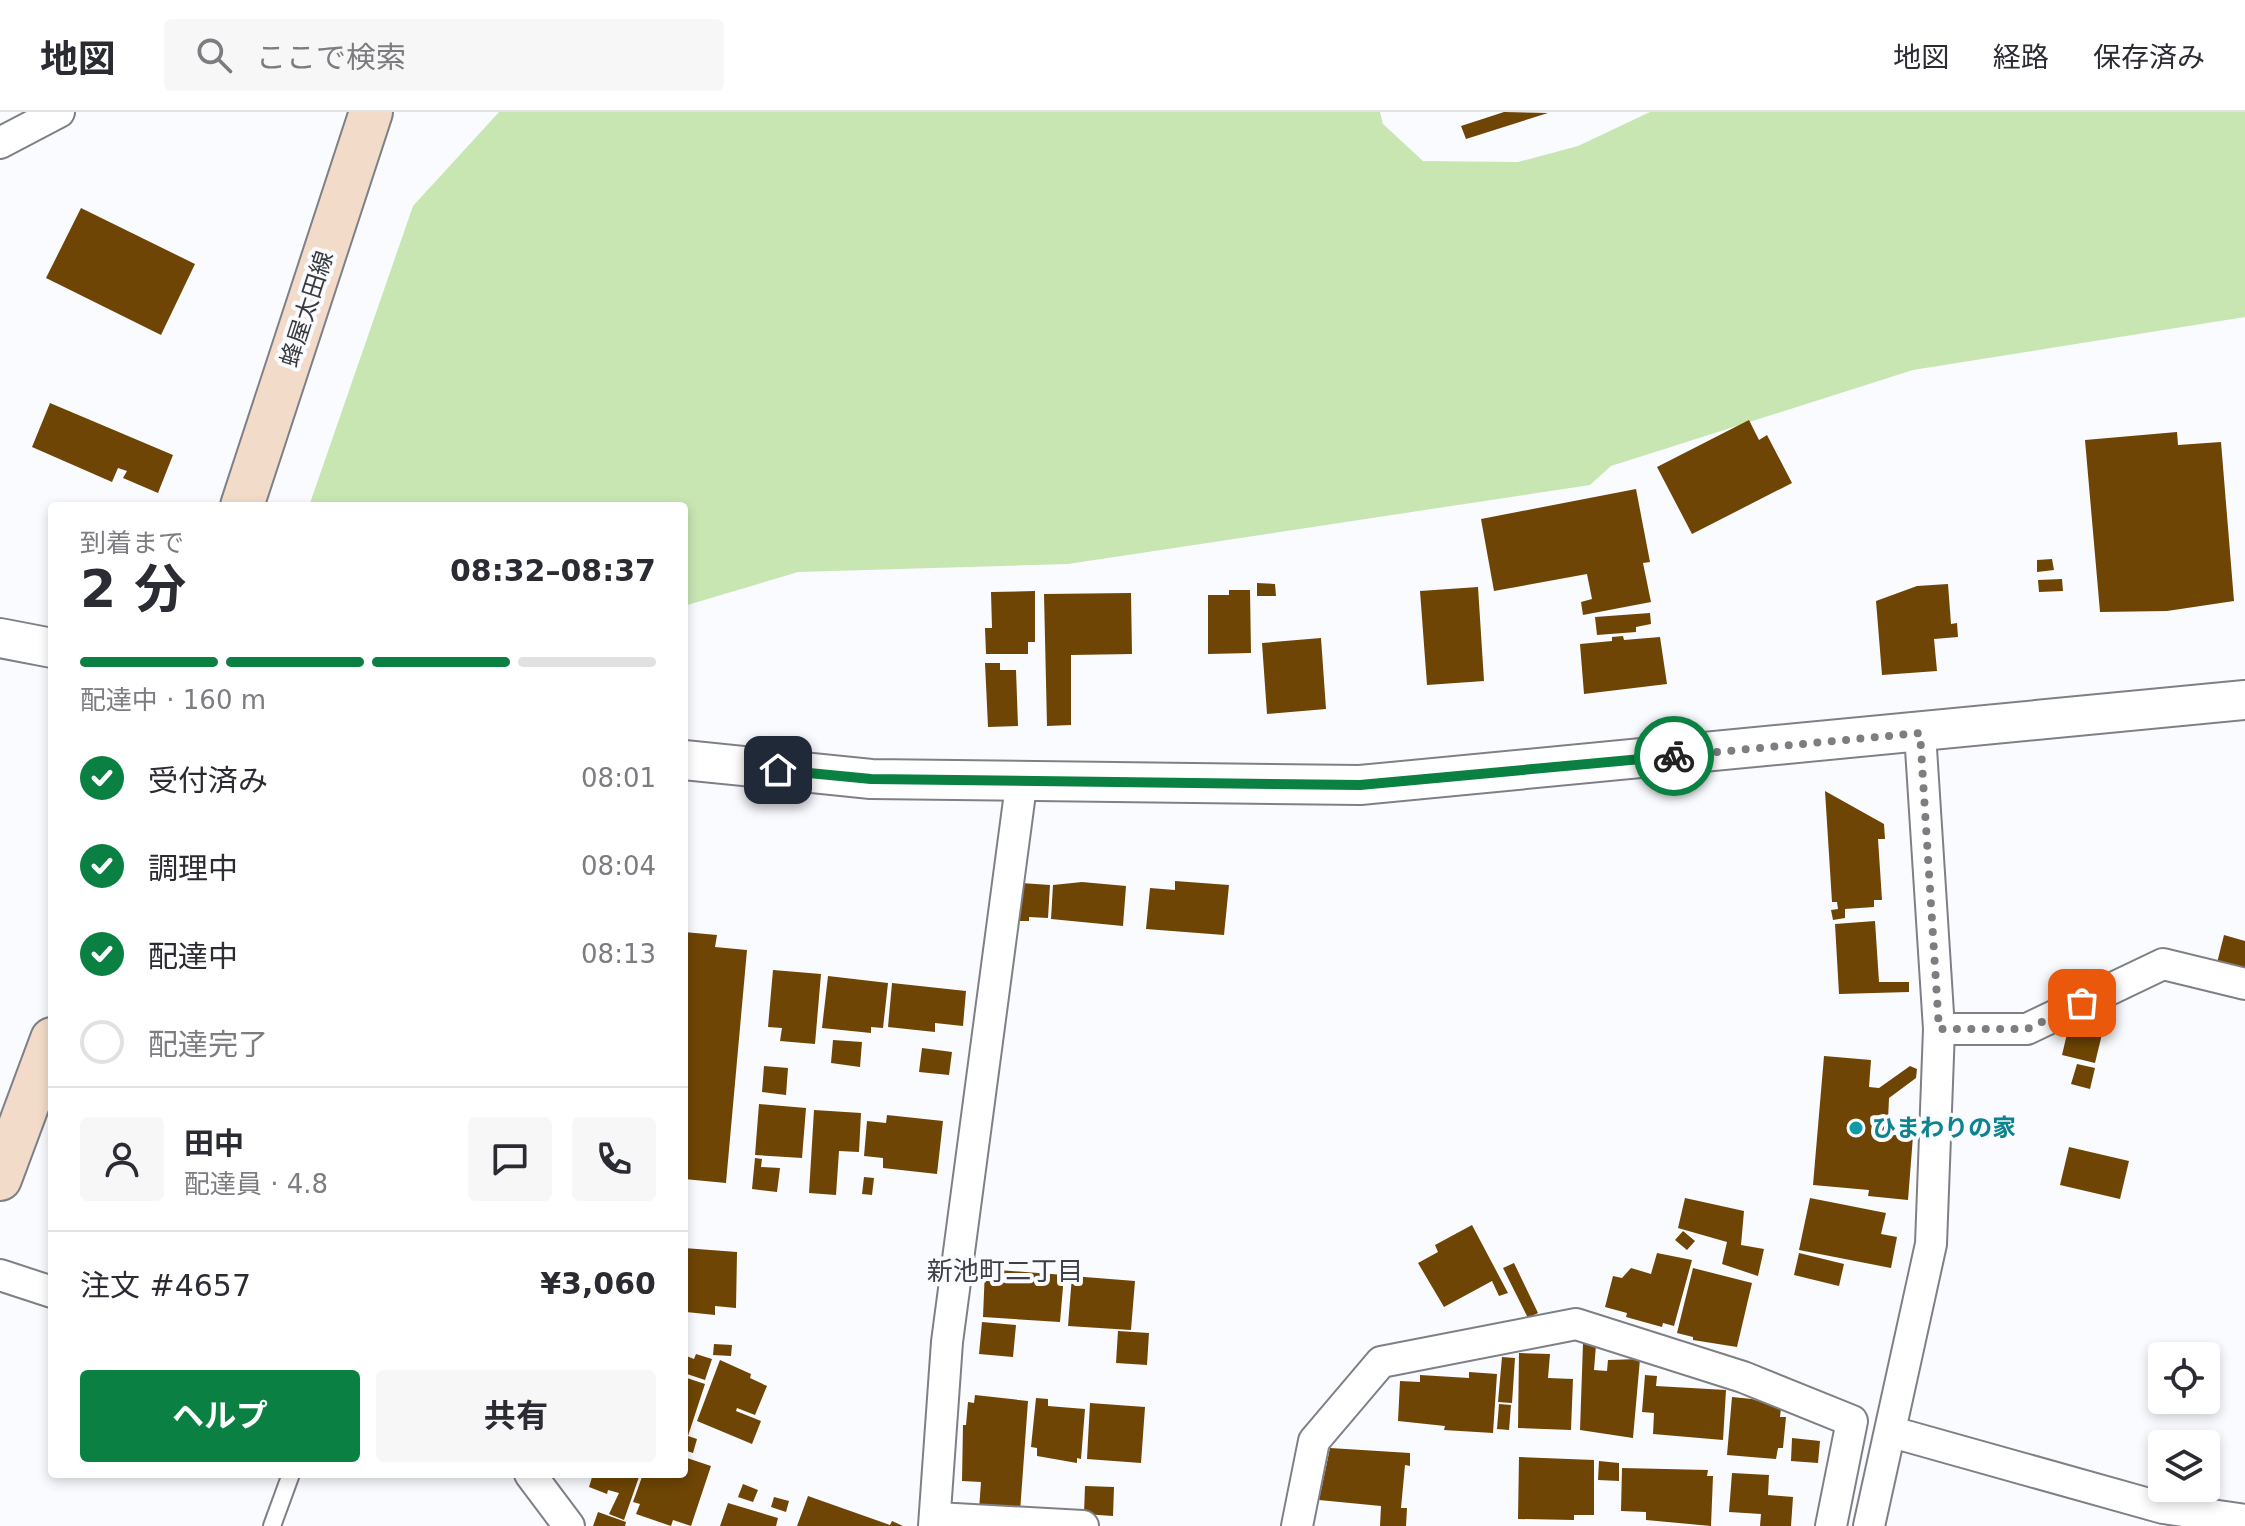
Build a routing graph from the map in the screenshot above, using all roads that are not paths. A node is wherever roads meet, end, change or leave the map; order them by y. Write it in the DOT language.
graph roads {
  1 [pos="59,112"];
  2 [pos="371,112"];
  3 [pos="0,143"];
  4 [pos="243,502"];
  5 [pos="0,638"];
  6 [pos="48,647"];
  7 [pos="2245,700"];
  8 [pos="1920,733"];
  9 [pos="688,760"];
  10 [pos="1022,778"];
  11 [pos="2245,984"];
  12 [pos="1939,1029"];
  13 [pos="48,1050"];
  14 [pos="0,1179"];
  15 [pos="0,1275"];
  16 [pos="48,1291"];
  17 [pos="1892,1432"];
  18 [pos="290,1478"];
  19 [pos="533,1478"];
  20 [pos="2245,1520"];
  21 [pos="935,1522"];
  22 [pos="272,1526"];
  23 [pos="569,1526"];
  24 [pos="1083,1526"];
  25 [pos="1297,1526"];
  26 [pos="1831,1526"];
  27 [pos="1869,1526"];
  1 -- 3 [label="street"];
  2 -- 4 [label="main road, 蜂屋太田線"];
  5 -- 6 [label="street"];
  7 -- 8 [label="street"];
  8 -- 10 [label="street"];
  8 -- 12 [label="street"];
  9 -- 10 [label="street"];
  10 -- 21 [label="street"];
  11 -- 12 [label="street"];
  12 -- 17 [label="street"];
  13 -- 14 [label="main road"];
  15 -- 16 [label="street"];
  17 -- 20 [label="street"];
  17 -- 27 [label="street"];
  18 -- 22 [label="lane"];
  19 -- 23 [label="street"];
  21 -- 24 [label="street"];
  25 -- 26 [label="street"];
}
